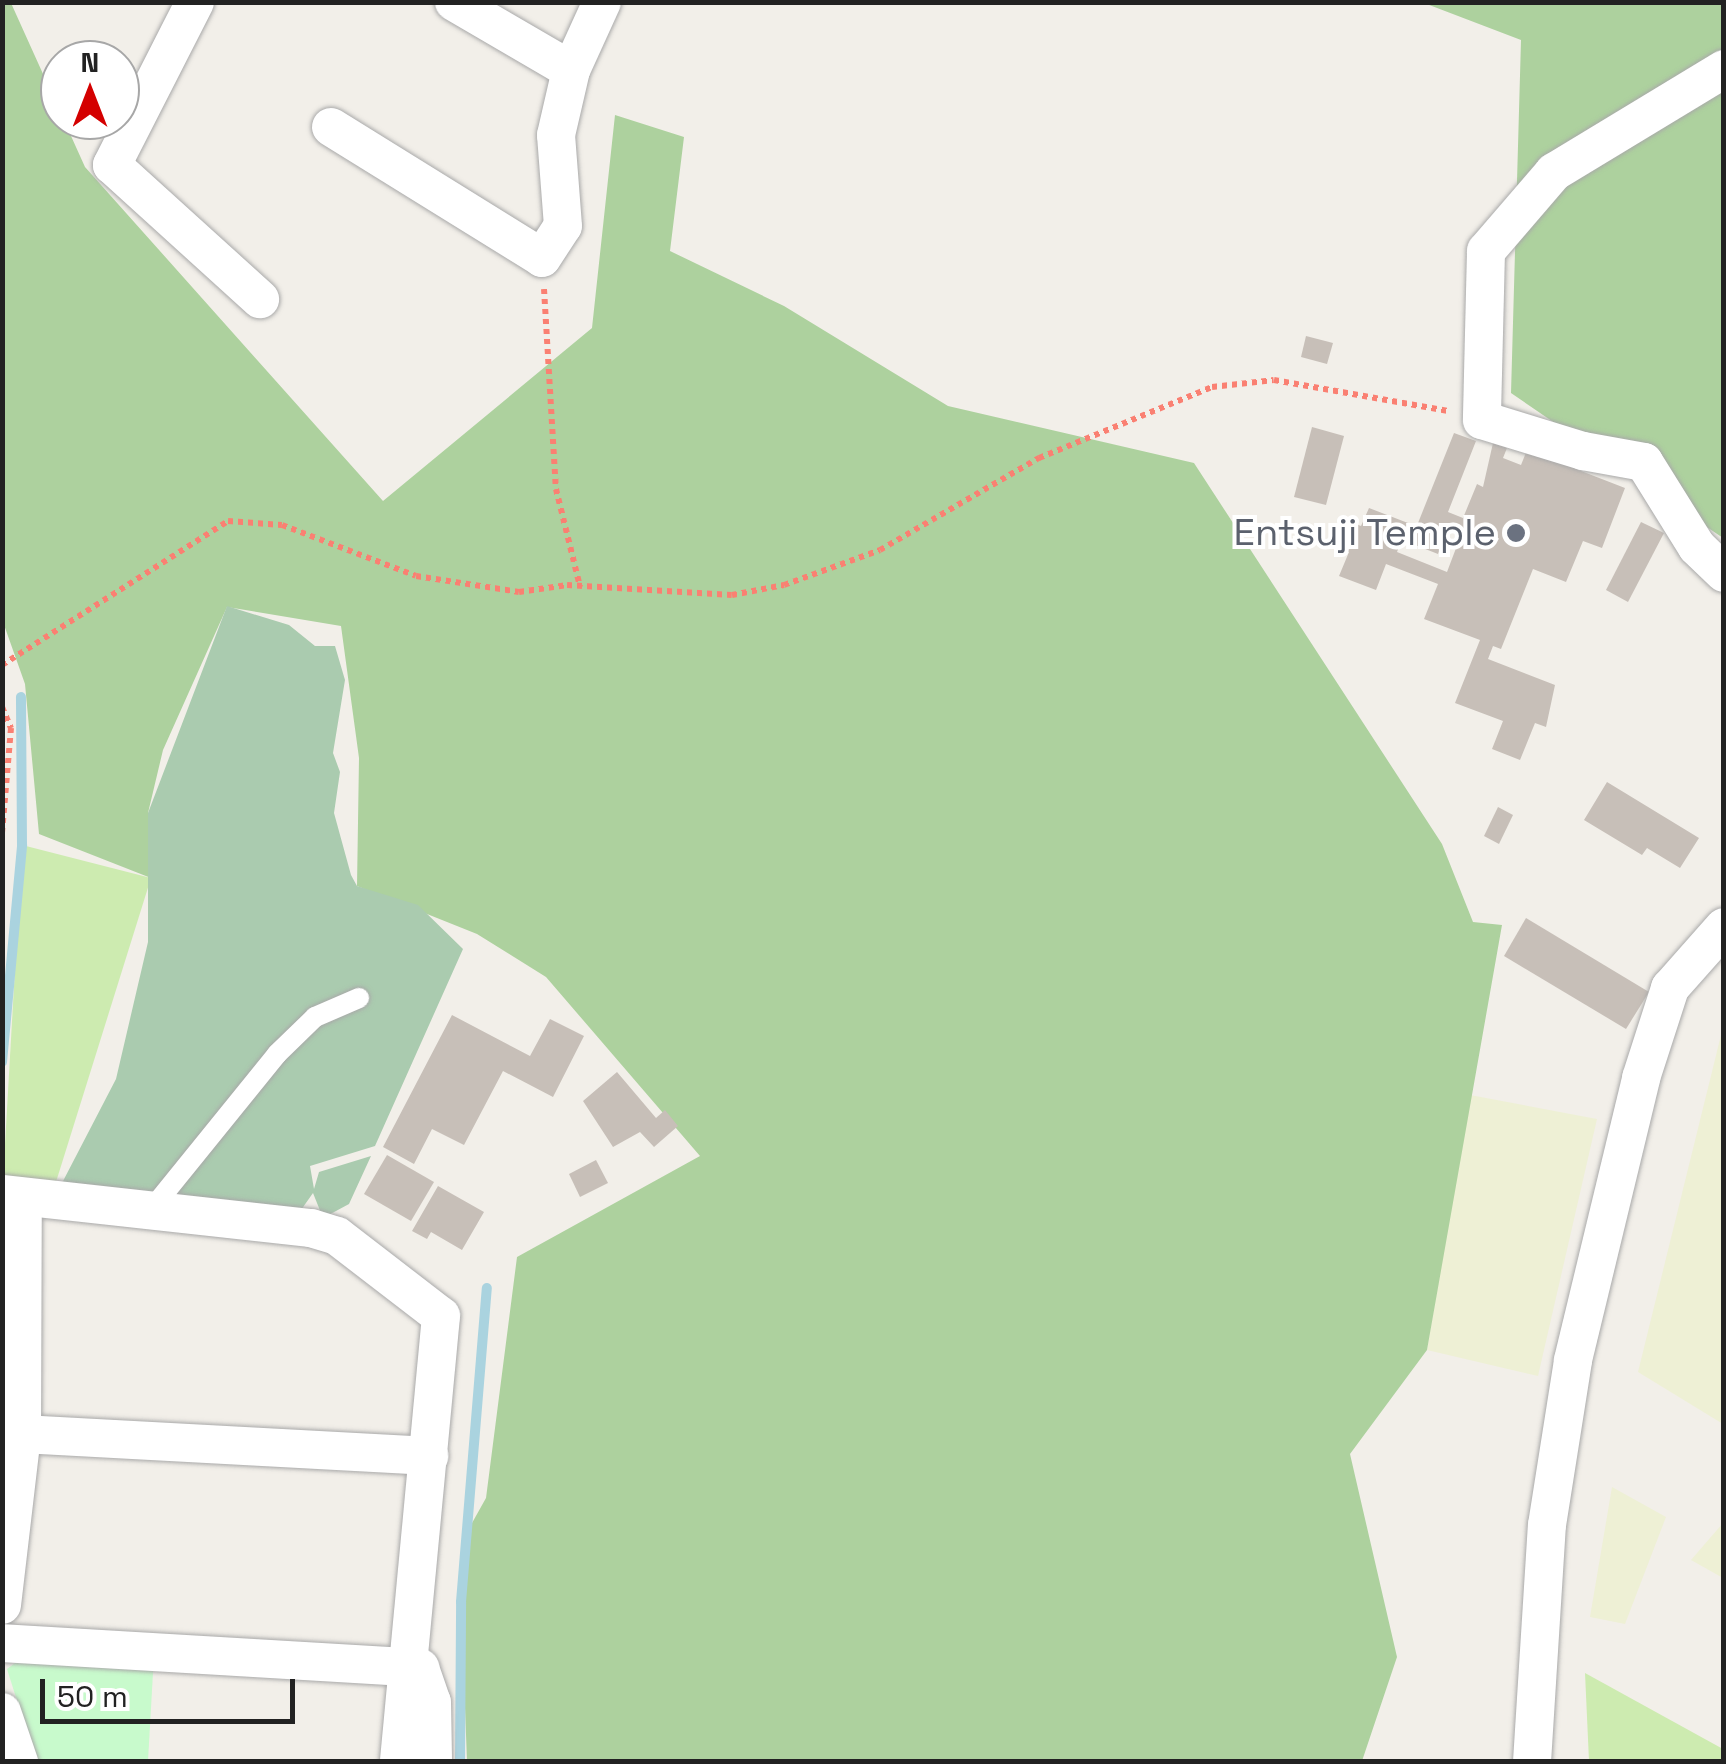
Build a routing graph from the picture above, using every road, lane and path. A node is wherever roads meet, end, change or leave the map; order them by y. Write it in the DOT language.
graph roads {
  1 [pos="195,2"];
  2 [pos="454,2"];
  3 [pos="602,2"];
  4 [pos="1724,69"];
  5 [pos="571,70"];
  6 [pos="331,128"];
  7 [pos="542,258"];
  8 [pos="260,299"];
  9 [pos="1482,420"];
  10 [pos="1724,573"];
  11 [pos="580,587"];
  12 [pos="2,665"];
  13 [pos="2,707"];
  14 [pos="2,834"];
  15 [pos="1724,928"];
  16 [pos="359,998"];
  17 [pos="13,1196"];
  18 [pos="150,1211"];
  19 [pos="22,1434"];
  20 [pos="429,1456"];
  21 [pos="2,1605"];
  22 [pos="2,1643"];
  23 [pos="410,1666"];
  24 [pos="2,1712"];
  25 [pos="19,1762"];
  26 [pos="398,1762"];
  27 [pos="433,1762"];
  28 [pos="1532,1762"];
  1 -- 8 [label="street"];
  2 -- 5 [label="street"];
  3 -- 5 [label="street"];
  4 -- 9 [label="street"];
  5 -- 7 [label="street"];
  6 -- 7 [label="street"];
  7 -- 11 [label="path"];
  9 -- 10 [label="street"];
  9 -- 11 [label="path"];
  11 -- 12 [label="path"];
  13 -- 14 [label="path"];
  15 -- 28 [label="street"];
  16 -- 18 [label="lane"];
  17 -- 18 [label="street"];
  17 -- 19 [label="street"];
  18 -- 20 [label="street"];
  19 -- 20 [label="street"];
  19 -- 21 [label="street"];
  20 -- 23 [label="street"];
  22 -- 23 [label="street"];
  23 -- 26 [label="street"];
  23 -- 27 [label="street"];
  24 -- 25 [label="street"];
}
